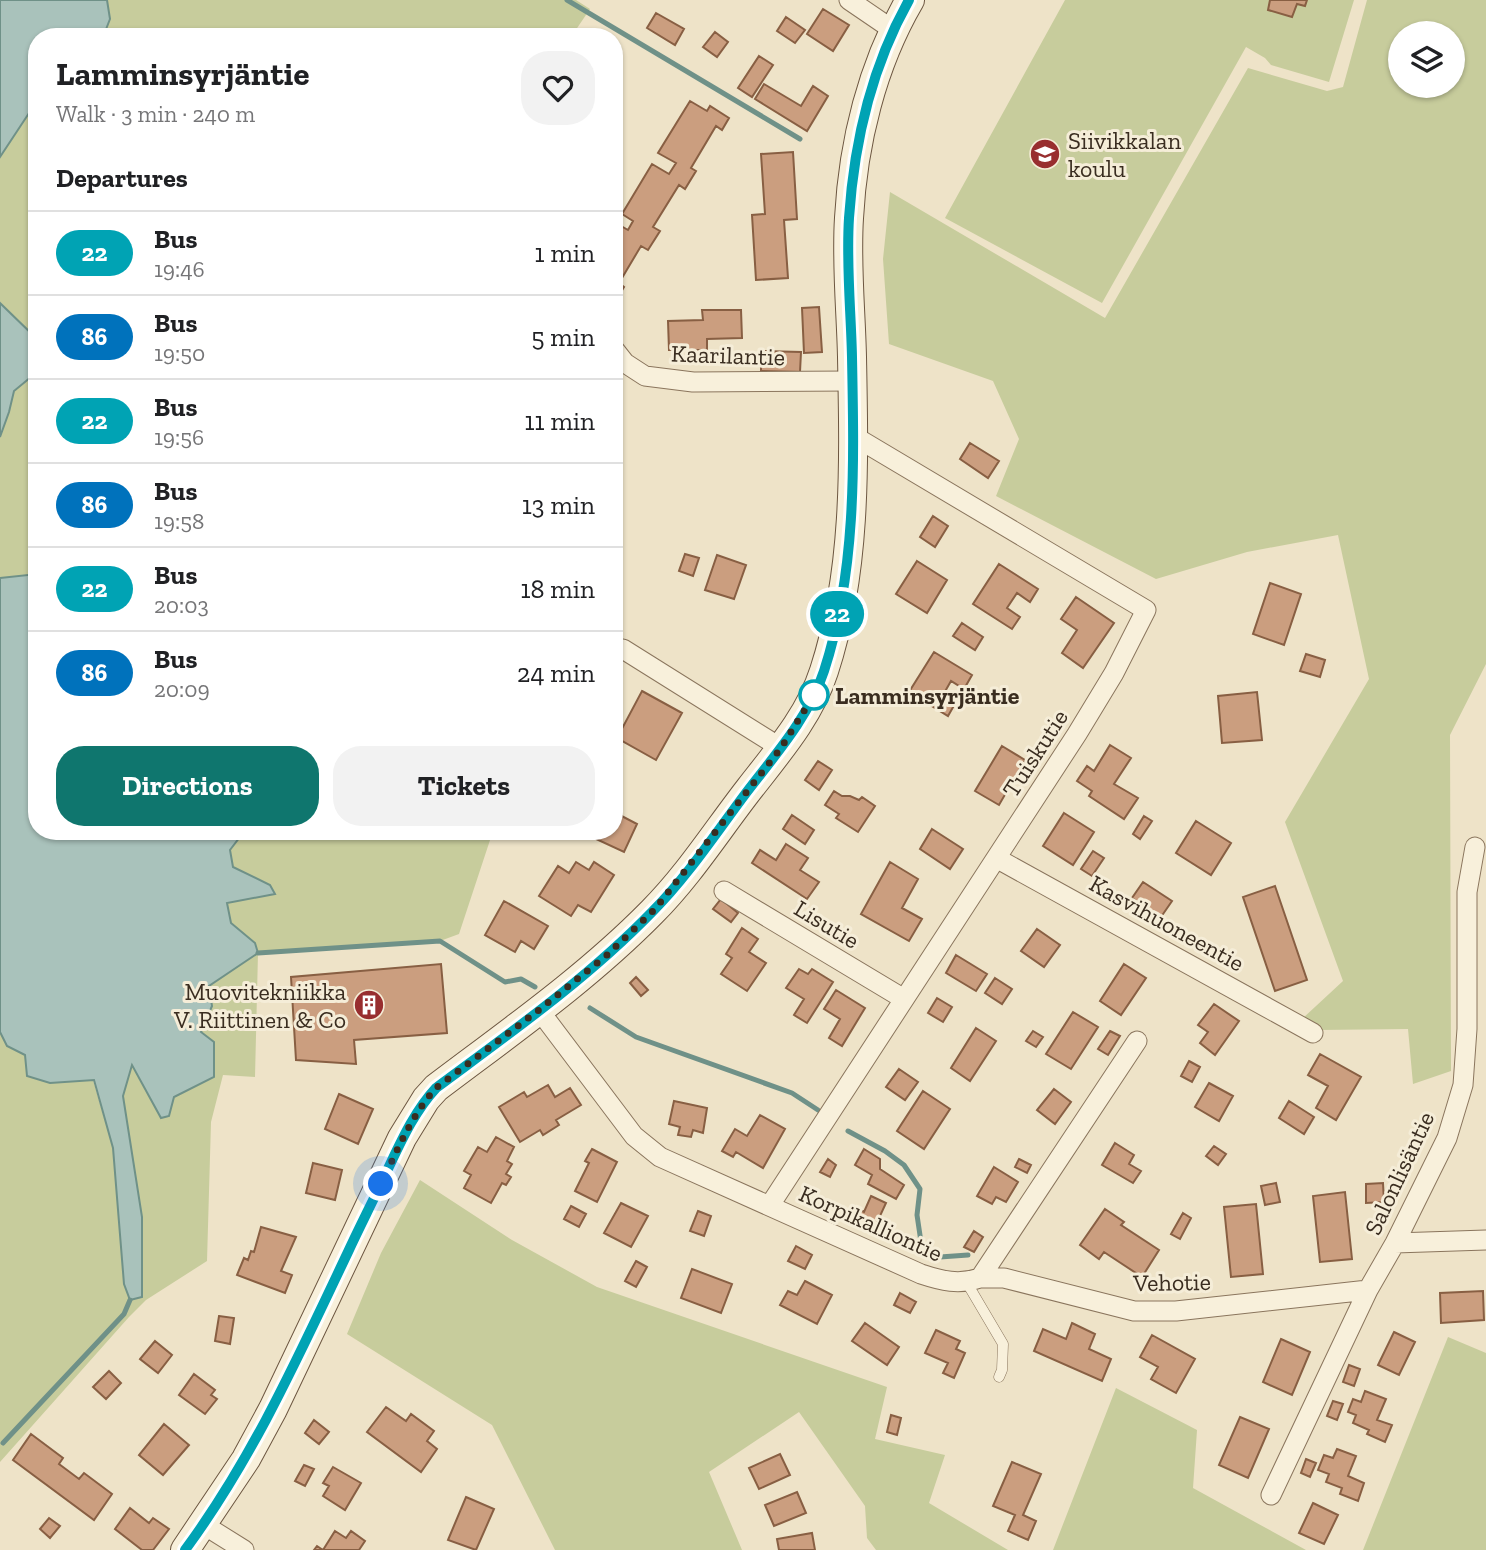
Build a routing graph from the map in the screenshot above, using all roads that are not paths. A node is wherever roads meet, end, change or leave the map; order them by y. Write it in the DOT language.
graph roads {
  1 [pos="849,0"];
  2 [pos="909,0"];
  3 [pos="893,30"];
  4 [pos="623,360"];
  5 [pos="852,381"];
  6 [pos="852,435"];
  7 [pos="623,649"];
  8 [pos="781,748"];
  9 [pos="1475,847"];
  10 [pos="996,858"];
  11 [pos="724,891"];
  12 [pos="904,999"];
  13 [pos="539,1010"];
  14 [pos="1313,1032"];
  15 [pos="1137,1041"];
  16 [pos="770,1205"];
  17 [pos="1486,1240"];
  18 [pos="1395,1243"];
  19 [pos="974,1280"];
  20 [pos="1368,1290"];
  21 [pos="999,1377"];
  22 [pos="1271,1495"];
  23 [pos="204,1525"];
  24 [pos="185,1550"];
  25 [pos="244,1550"];
  1 -- 3 [label="street"];
  2 -- 3 [label="main road"];
  3 -- 5 [label="main road"];
  4 -- 5 [label="street, Kaarilantie"];
  5 -- 6 [label="main road"];
  6 -- 8 [label="main road"];
  6 -- 10 [label="street, Tuiskutie"];
  7 -- 8 [label="street"];
  8 -- 13 [label="main road"];
  9 -- 18 [label="street, Salonlisäntie"];
  10 -- 12 [label="street, Tuiskutie"];
  10 -- 14 [label="street, Kasvihuoneentie"];
  11 -- 12 [label="street, Lisutie"];
  12 -- 16 [label="street, Tuiskutie"];
  13 -- 16 [label="street, Korpikalliontie"];
  13 -- 23 [label="main road"];
  15 -- 19 [label="street"];
  16 -- 19 [label="street, Korpikalliontie"];
  17 -- 18 [label="street"];
  18 -- 20 [label="street, Salonlisäntie"];
  19 -- 20 [label="street, Vehotie"];
  19 -- 21 [label="lane"];
  20 -- 22 [label="street, Salonlisäntie"];
  23 -- 24 [label="main road"];
  23 -- 25 [label="street"];
}
